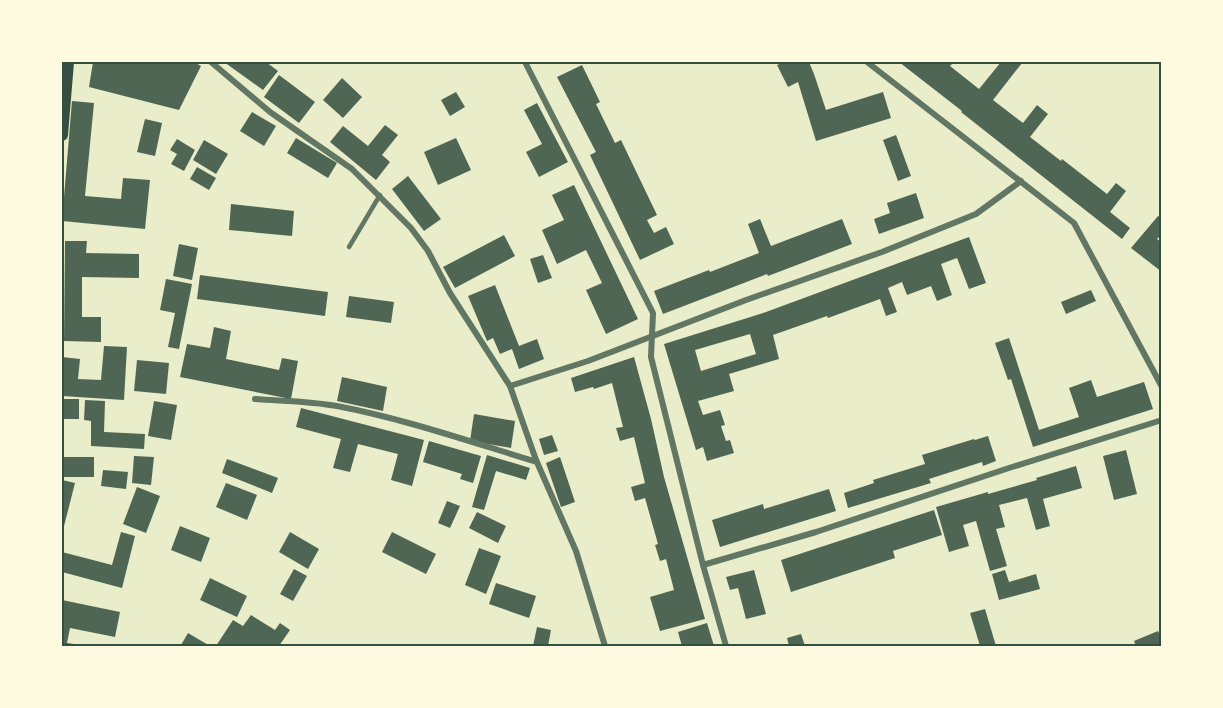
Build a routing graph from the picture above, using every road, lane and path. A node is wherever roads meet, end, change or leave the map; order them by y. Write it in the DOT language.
graph roads {
  1 [pos="68,62"];
  2 [pos="211,62"];
  3 [pos="525,62"];
  4 [pos="867,62"];
  5 [pos="62,135"];
  6 [pos="1021,182"];
  7 [pos="380,195"];
  8 [pos="349,247"];
  9 [pos="651,337"];
  10 [pos="510,386"];
  11 [pos="1161,387"];
  12 [pos="255,399"];
  13 [pos="1161,420"];
  14 [pos="537,462"];
  15 [pos="703,565"];
  16 [pos="605,646"];
  17 [pos="726,646"];
  1 -- 5 [label="main road"];
  2 -- 7 [label="street"];
  3 -- 9 [label="street"];
  4 -- 6 [label="street"];
  6 -- 9 [label="street"];
  6 -- 11 [label="street"];
  7 -- 8 [label="lane"];
  7 -- 10 [label="street"];
  9 -- 10 [label="street"];
  9 -- 15 [label="street"];
  10 -- 14 [label="street"];
  12 -- 14 [label="street"];
  13 -- 15 [label="street"];
  14 -- 16 [label="street"];
  15 -- 17 [label="street"];
}
